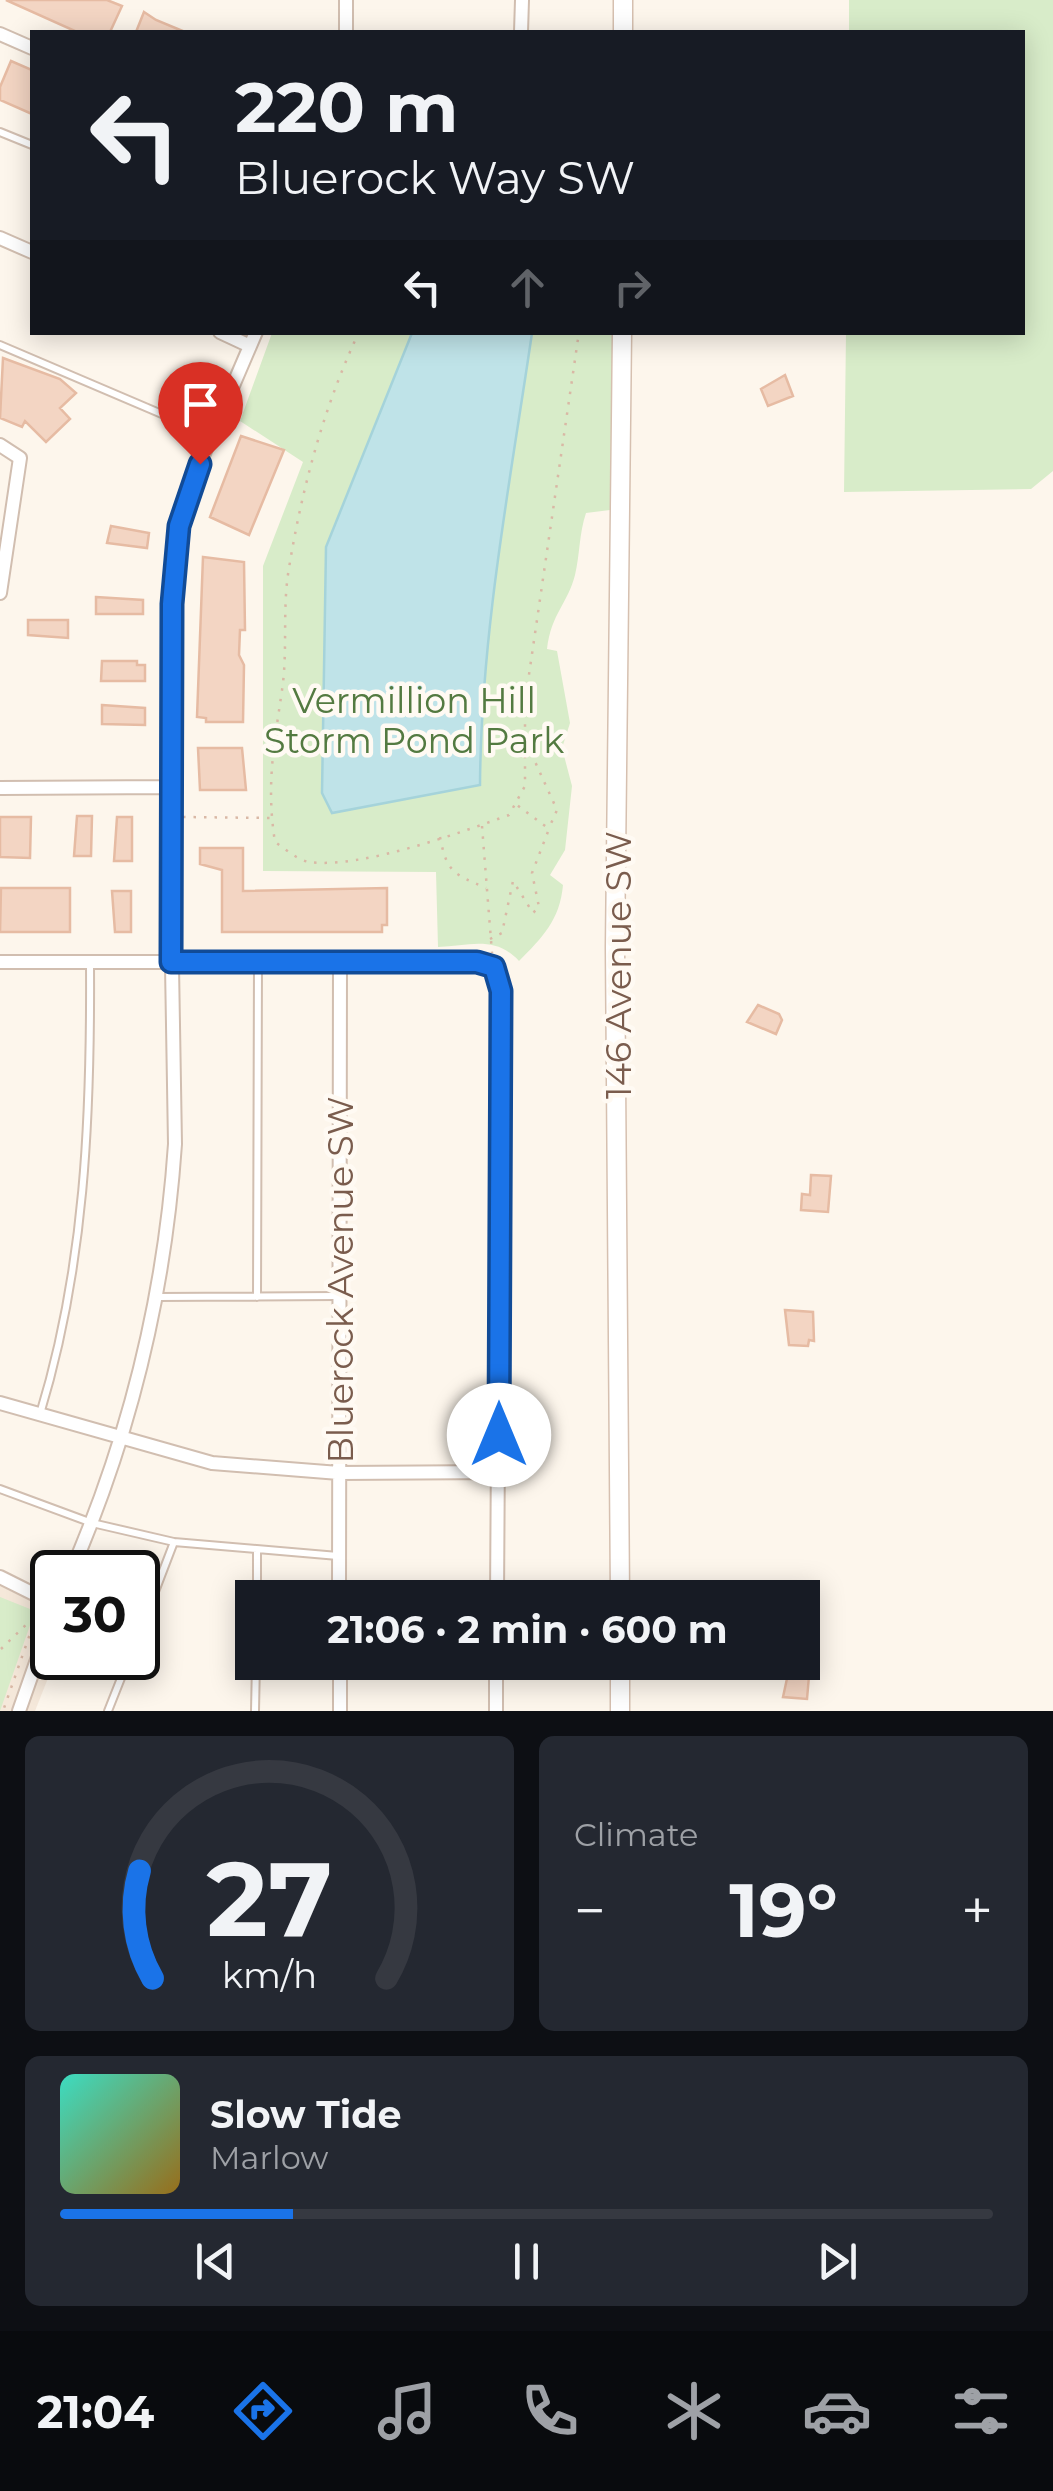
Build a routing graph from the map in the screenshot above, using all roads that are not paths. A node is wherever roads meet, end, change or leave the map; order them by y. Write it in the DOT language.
graph roads {
  1 [pos="346,0"];
  2 [pos="522,0"];
  3 [pos="623,0"];
  4 [pos="346,30"];
  5 [pos="522,30"];
  6 [pos="623,30"];
  7 [pos="0,34"];
  8 [pos="30,47"];
  9 [pos="0,132"];
  10 [pos="30,145"];
  11 [pos="0,238"];
  12 [pos="30,251"];
  13 [pos="622,335"];
  14 [pos="253,339"];
  15 [pos="0,345"];
  16 [pos="212,436"];
  17 [pos="0,446"];
  18 [pos="0,593"];
  19 [pos="169,787"];
  20 [pos="0,788"];
  21 [pos="0,962"];
  22 [pos="90,962"];
  23 [pos="171,962"];
  24 [pos="258,962"];
  25 [pos="340,962"];
  26 [pos="257,1296"];
  27 [pos="339,1296"];
  28 [pos="157,1297"];
  29 [pos="0,1403"];
  30 [pos="40,1414"];
  31 [pos="120,1441"];
  32 [pos="499,1472"];
  33 [pos="339,1473"];
  34 [pos="0,1489"];
  35 [pos="92,1523"];
  36 [pos="174,1542"];
  37 [pos="80,1550"];
  38 [pos="257,1552"];
  39 [pos="339,1556"];
  40 [pos="0,1577"];
  41 [pos="160,1579"];
  42 [pos="256,1580"];
  43 [pos="339,1580"];
  44 [pos="497,1580"];
  45 [pos="620,1580"];
  46 [pos="30,1591"];
  47 [pos="31,1680"];
  48 [pos="120,1680"];
  49 [pos="256,1680"];
  50 [pos="340,1680"];
  51 [pos="496,1680"];
  52 [pos="620,1680"];
  53 [pos="20,1711"];
  54 [pos="108,1711"];
  55 [pos="255,1711"];
  56 [pos="340,1711"];
  57 [pos="496,1711"];
  58 [pos="620,1711"];
  1 -- 4 [label="street"];
  2 -- 5 [label="street"];
  3 -- 6 [label="street"];
  7 -- 8 [label="street"];
  9 -- 10 [label="lane"];
  11 -- 12 [label="street"];
  13 -- 45 [label="street, 146 Avenue SW"];
  14 -- 16 [label="street"];
  15 -- 16 [label="lane"];
  16 -- 19 [label="street"];
  17 -- 18 [label="street"];
  19 -- 20 [label="street"];
  19 -- 23 [label="street"];
  21 -- 22 [label="street"];
  22 -- 23 [label="street"];
  22 -- 30 [label="lane"];
  23 -- 24 [label="street"];
  23 -- 28 [label="street"];
  24 -- 25 [label="street"];
  24 -- 26 [label="lane"];
  25 -- 27 [label="street, Bluerock Avenue SW"];
  25 -- 32 [label="street"];
  26 -- 27 [label="lane"];
  26 -- 28 [label="lane"];
  27 -- 33 [label="street, Bluerock Avenue SW"];
  28 -- 31 [label="street"];
  29 -- 30 [label="street"];
  30 -- 31 [label="street"];
  31 -- 33 [label="street"];
  31 -- 35 [label="street"];
  32 -- 33 [label="street"];
  32 -- 44 [label="street"];
  33 -- 39 [label="street, Bluerock Avenue SW"];
  34 -- 35 [label="lane"];
  35 -- 36 [label="lane"];
  35 -- 37 [label="street"];
  36 -- 38 [label="lane"];
  36 -- 41 [label="lane"];
  38 -- 39 [label="lane"];
  38 -- 42 [label="lane"];
  39 -- 43 [label="street, Bluerock Avenue SW"];
  40 -- 46 [label="street"];
  47 -- 53 [label="street"];
  48 -- 54 [label="lane"];
  49 -- 55 [label="lane"];
  50 -- 56 [label="street"];
  51 -- 57 [label="street"];
  52 -- 58 [label="street"];
}
